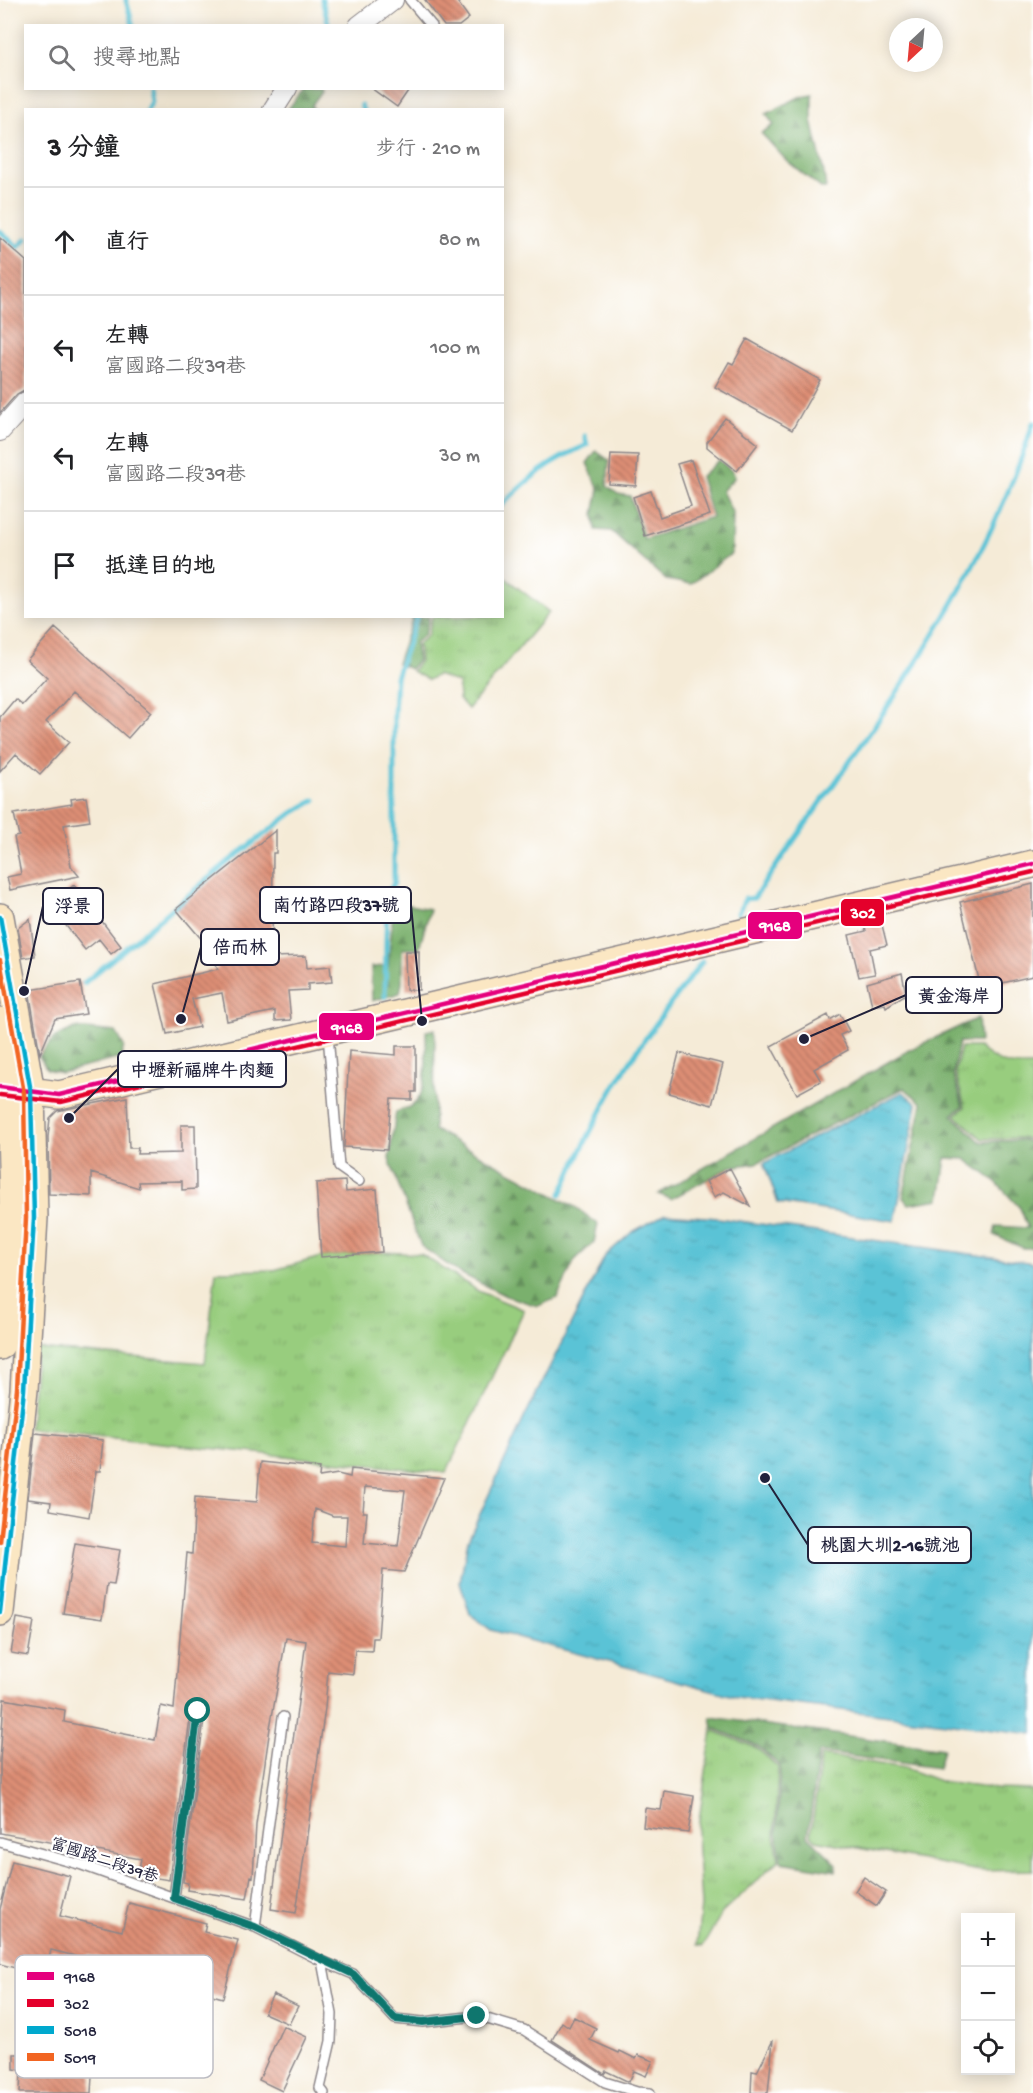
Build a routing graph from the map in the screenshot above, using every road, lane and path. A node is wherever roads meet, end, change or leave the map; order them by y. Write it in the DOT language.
graph roads {
  1 [pos="393,0"];
  2 [pos="410,0"];
  3 [pos="362,24"];
  4 [pos="430,24"];
  5 [pos="286,90"];
  6 [pos="274,108"];
  7 [pos="24,404"];
  8 [pos="0,431"];
  9 [pos="1033,864"];
  10 [pos="0,917"];
  11 [pos="0,1021"];
  12 [pos="328,1030"];
  13 [pos="14,1090"];
  14 [pos="360,1180"];
  15 [pos="0,1346"];
  16 [pos="0,1612"];
  17 [pos="198,1711"];
  18 [pos="283,1717"];
  19 [pos="0,1842"];
  20 [pos="174,1898"];
  21 [pos="255,1927"];
  22 [pos="322,1961"];
  23 [pos="324,2093"];
  24 [pos="650,2093"];
  1 -- 3 [label="street"];
  2 -- 4 [label="lane"];
  5 -- 6 [label="street"];
  7 -- 8 [label="street"];
  9 -- 12 [label="street"];
  10 -- 13 [label="street"];
  11 -- 13 [label="street"];
  12 -- 13 [label="street"];
  12 -- 14 [label="lane"];
  13 -- 15 [label="street"];
  13 -- 16 [label="street"];
  17 -- 20 [label="lane"];
  18 -- 21 [label="lane"];
  19 -- 20 [label="lane, 富國路二段39巷"];
  20 -- 21 [label="lane, 富國路二段39巷"];
  21 -- 22 [label="lane, 富國路二段39巷"];
  22 -- 23 [label="lane"];
  22 -- 24 [label="lane, 富國路二段39巷"];
}
